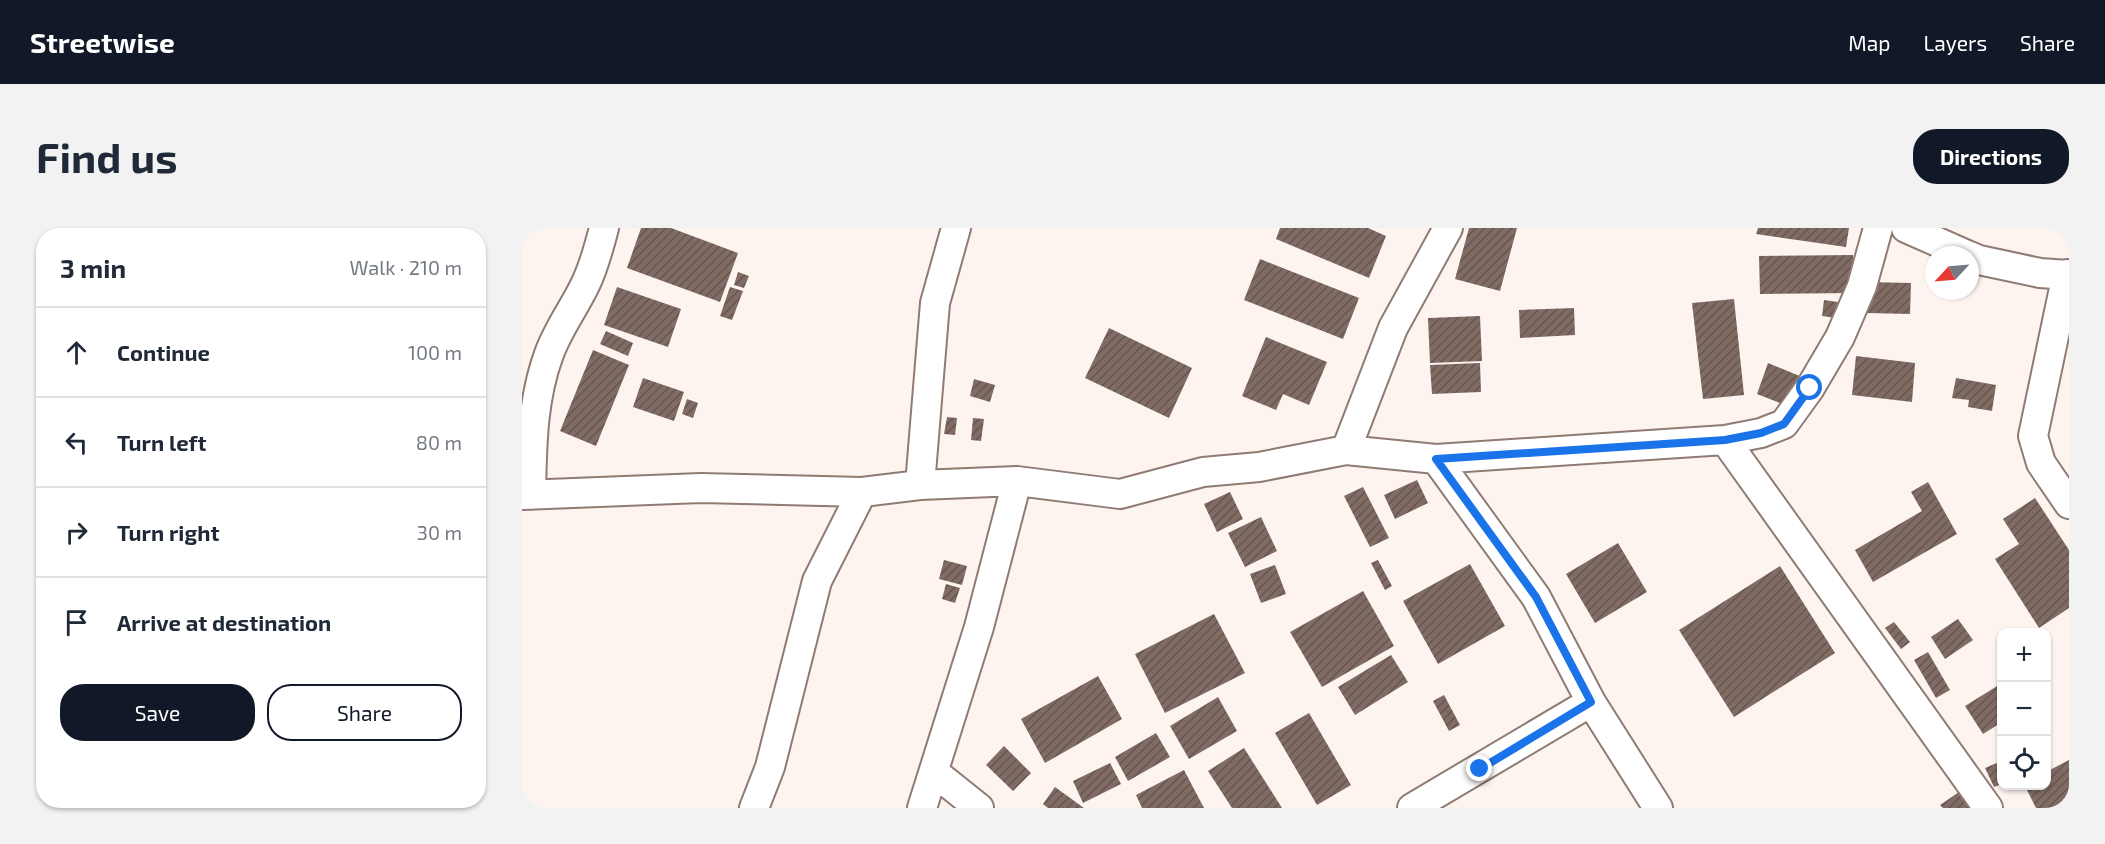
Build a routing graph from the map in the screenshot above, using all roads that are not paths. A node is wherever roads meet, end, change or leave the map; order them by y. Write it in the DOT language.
graph roads {
  1 [pos="604,228"];
  2 [pos="956,228"];
  3 [pos="1448,228"];
  4 [pos="1878,228"];
  5 [pos="1906,228"];
  6 [pos="1946,246"];
  7 [pos="1979,260"];
  8 [pos="2068,275"];
  9 [pos="1725,440"];
  10 [pos="1346,450"];
  11 [pos="1436,459"];
  12 [pos="1017,481"];
  13 [pos="920,484"];
  14 [pos="862,492"];
  15 [pos="526,495"];
  16 [pos="2069,504"];
  17 [pos="1591,702"];
  18 [pos="934,772"];
  19 [pos="754,808"];
  20 [pos="922,808"];
  21 [pos="979,808"];
  22 [pos="1412,808"];
  23 [pos="1658,808"];
  24 [pos="1988,808"];
  1 -- 15 [label="street"];
  2 -- 13 [label="street"];
  3 -- 10 [label="street"];
  4 -- 9 [label="street"];
  5 -- 6 [label="street"];
  7 -- 8 [label="street"];
  8 -- 16 [label="street"];
  9 -- 11 [label="street"];
  9 -- 24 [label="street"];
  10 -- 11 [label="street"];
  10 -- 12 [label="street"];
  11 -- 17 [label="street"];
  12 -- 13 [label="street"];
  12 -- 18 [label="street"];
  13 -- 14 [label="street"];
  14 -- 15 [label="street"];
  14 -- 19 [label="street"];
  17 -- 22 [label="street"];
  17 -- 23 [label="street"];
  18 -- 20 [label="street"];
  18 -- 21 [label="street"];
}
